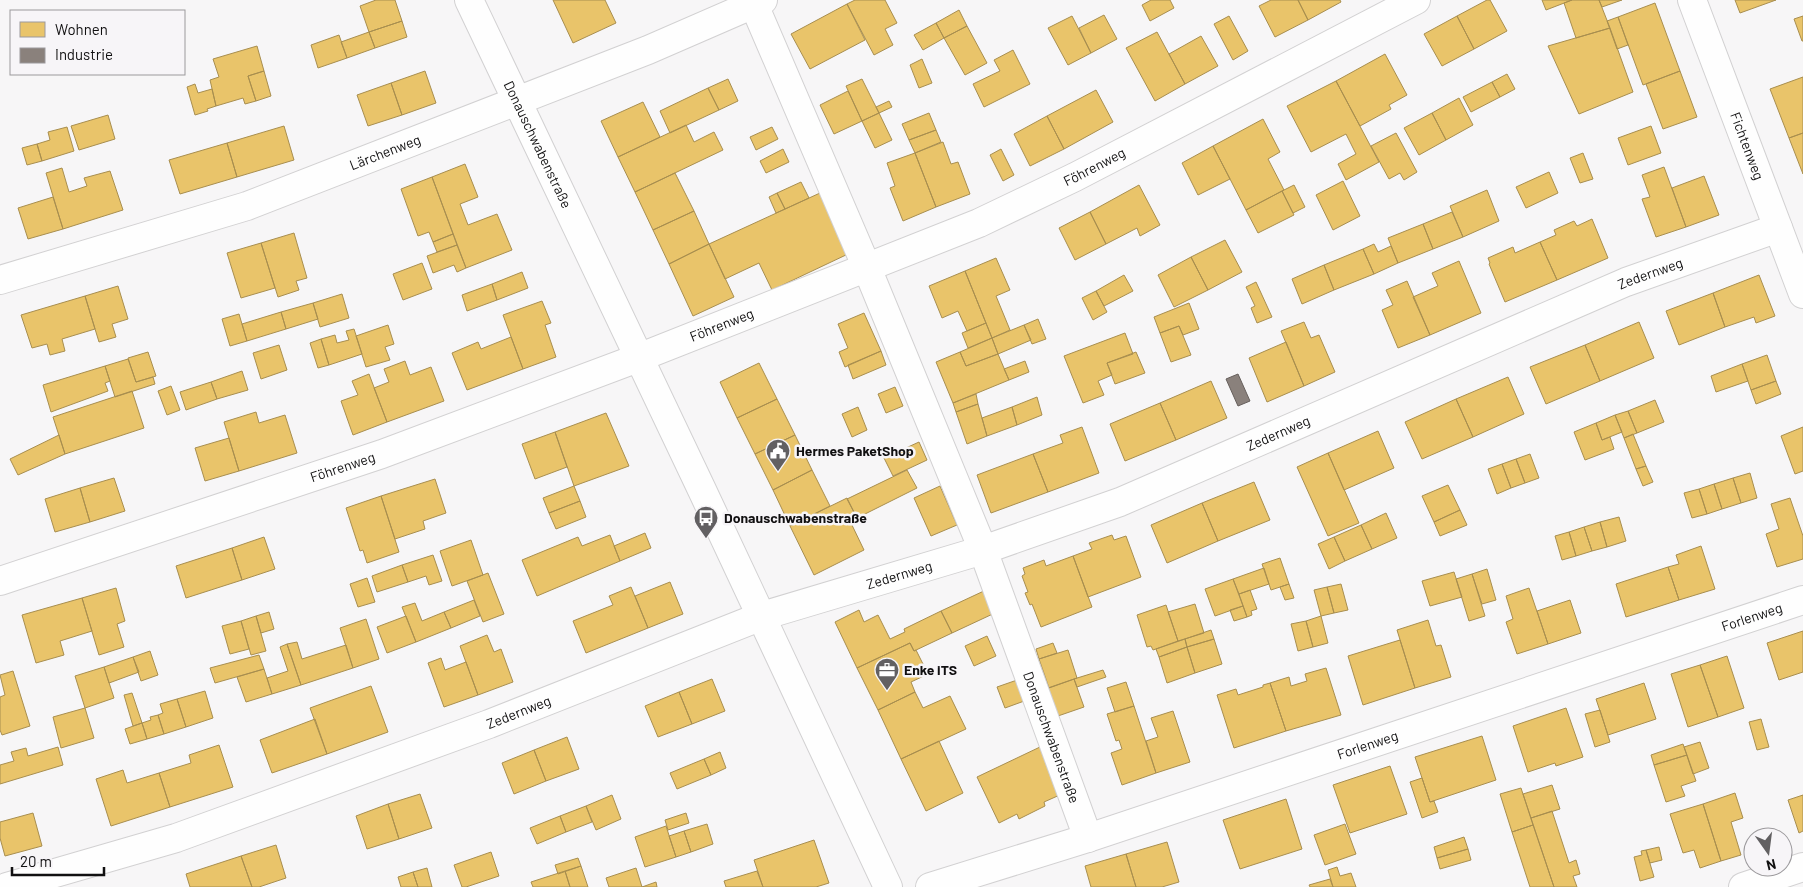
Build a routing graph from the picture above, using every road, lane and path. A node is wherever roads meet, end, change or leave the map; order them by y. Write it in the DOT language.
graph roads {
  1 [pos="469,0"];
  2 [pos="1416,0"];
  3 [pos="1692,0"];
  4 [pos="757,2"];
  5 [pos="518,102"];
  6 [pos="1778,228"];
  7 [pos="867,268"];
  8 [pos="0,280"];
  9 [pos="1803,294"];
  10 [pos="638,358"];
  11 [pos="983,550"];
  12 [pos="0,581"];
  13 [pos="1803,600"];
  14 [pos="762,616"];
  15 [pos="1088,838"];
  16 [pos="1803,867"];
  17 [pos="7,887"];
  18 [pos="888,887"];
  19 [pos="930,887"];
  20 [pos="1743,887"];
  1 -- 5 [label="street, Donauschwabenstraße"];
  2 -- 7 [label="street, Föhrenweg"];
  3 -- 6 [label="street, Fichtenweg"];
  4 -- 5 [label="street, Lärchenweg"];
  4 -- 7 [label="street, Donauschwabenstraße"];
  5 -- 8 [label="street, Lärchenweg"];
  5 -- 10 [label="street, Donauschwabenstraße"];
  6 -- 9 [label="street, Fichtenweg"];
  6 -- 11 [label="street, Zedernweg"];
  7 -- 10 [label="street, Föhrenweg"];
  7 -- 11 [label="street, Donauschwabenstraße"];
  10 -- 12 [label="street, Föhrenweg"];
  10 -- 14 [label="street, Donauschwabenstraße"];
  11 -- 14 [label="street, Zedernweg"];
  11 -- 15 [label="street, Donauschwabenstraße"];
  13 -- 15 [label="street, Forlenweg"];
  14 -- 17 [label="street, Zedernweg"];
  14 -- 18 [label="street, Donauschwabenstraße"];
  15 -- 19 [label="street, Forlenweg"];
  16 -- 20 [label="street"];
}
